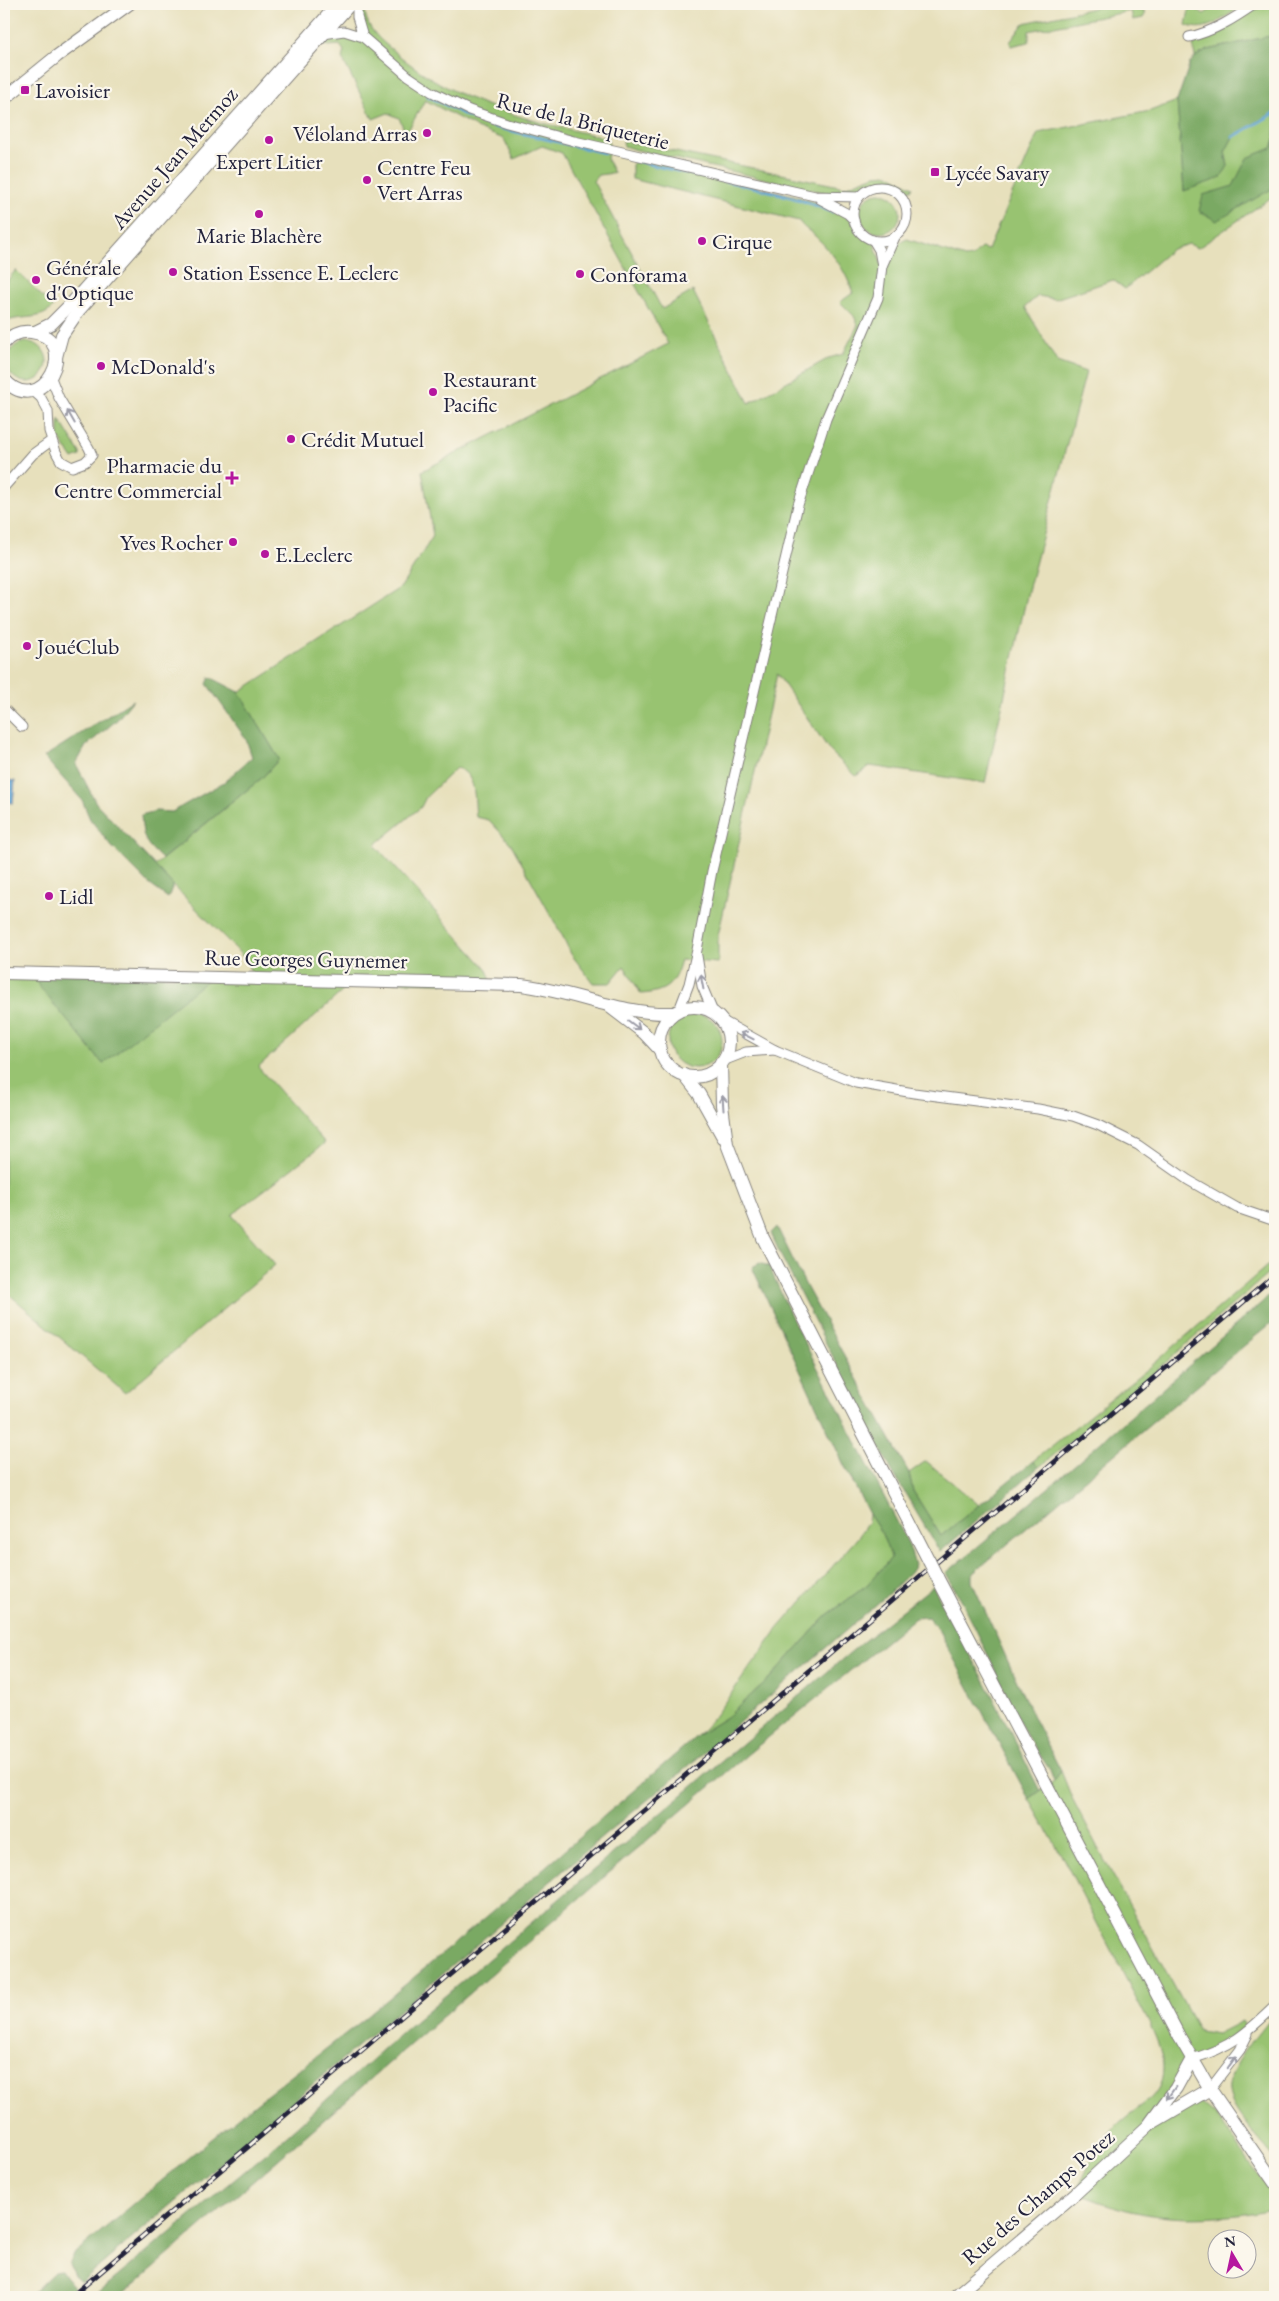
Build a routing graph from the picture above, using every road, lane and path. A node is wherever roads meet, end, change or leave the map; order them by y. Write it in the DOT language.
graph roads {
  1 [pos="130,4"];
  2 [pos="338,4"];
  3 [pos="350,4"];
  4 [pos="357,4"];
  5 [pos="1255,4"];
  6 [pos="323,34"];
  7 [pos="363,37"];
  8 [pos="1189,38"];
  9 [pos="6,92"];
  10 [pos="815,196"];
  11 [pos="859,197"];
  12 [pos="854,220"];
  13 [pos="895,237"];
  14 [pos="873,240"];
  15 [pos="882,266"];
  16 [pos="34,332"];
  17 [pos="4,343"];
  18 [pos="56,358"];
  19 [pos="51,378"];
  20 [pos="4,379"];
  21 [pos="16,388"];
  22 [pos="32,390"];
  23 [pos="4,396"];
  24 [pos="51,442"];
  25 [pos="4,486"];
  26 [pos="4,709"];
  27 [pos="22,727"];
  28 [pos="697,950"];
  29 [pos="4,972"];
  30 [pos="606,1004"];
  31 [pos="676,1011"];
  32 [pos="717,1016"];
  33 [pos="660,1050"];
  34 [pos="775,1050"];
  35 [pos="722,1062"];
  36 [pos="684,1075"];
  37 [pos="727,1144"];
  38 [pos="1275,1222"];
  39 [pos="1275,2006"];
  40 [pos="1249,2031"];
  41 [pos="1192,2059"];
  42 [pos="1210,2089"];
  43 [pos="1148,2126"];
  44 [pos="1275,2183"];
  45 [pos="954,2297"];
  1 -- 9 [label="street"];
  2 -- 16 [label="street, Avenue Jean Mermoz"];
  3 -- 6 [label="street, Avenue Jean Mermoz"];
  4 -- 7 [label="street"];
  5 -- 8 [label="street"];
  6 -- 7 [label="street"];
  6 -- 18 [label="street, Avenue Jean Mermoz"];
  7 -- 10 [label="street, Rue de la Briqueterie"];
  10 -- 11 [label="street, Rue de la Briqueterie"];
  10 -- 12 [label="street, Rue de la Briqueterie"];
  11 -- 12 [label="street"];
  11 -- 13 [label="street"];
  12 -- 14 [label="street"];
  13 -- 14 [label="street"];
  13 -- 15 [label="street"];
  14 -- 15 [label="street"];
  15 -- 28 [label="street"];
  16 -- 17 [label="street, Avenue Jean Mermoz"];
  16 -- 18 [label="street"];
  18 -- 19 [label="street, Avenue Jean Mermoz"];
  19 -- 22 [label="street"];
  24 -- 19 [label="street, one-way"];
  20 -- 21 [label="street"];
  21 -- 22 [label="street"];
  21 -- 23 [label="street"];
  22 -- 24 [label="street"];
  24 -- 25 [label="street"];
  26 -- 27 [label="street"];
  28 -- 31 [label="street"];
  32 -- 28 [label="street, one-way"];
  29 -- 30 [label="street, Rue Georges Guynemer"];
  30 -- 31 [label="street, Rue Georges Guynemer"];
  30 -- 33 [label="street, Rue Georges Guynemer, one-way"];
  31 -- 32 [label="street"];
  31 -- 33 [label="street"];
  34 -- 32 [label="street, one-way"];
  32 -- 35 [label="street"];
  33 -- 36 [label="street"];
  34 -- 35 [label="street"];
  34 -- 38 [label="street"];
  35 -- 36 [label="street"];
  37 -- 35 [label="street, one-way"];
  36 -- 37 [label="street"];
  37 -- 41 [label="street, bridge"];
  39 -- 40 [label="street"];
  40 -- 41 [label="street"];
  42 -- 40 [label="street, one-way"];
  41 -- 42 [label="street"];
  41 -- 43 [label="street, Rue des Champs Potez, one-way"];
  42 -- 43 [label="street, Rue des Champs Potez"];
  42 -- 44 [label="street"];
  43 -- 45 [label="street, Rue des Champs Potez"];
}
